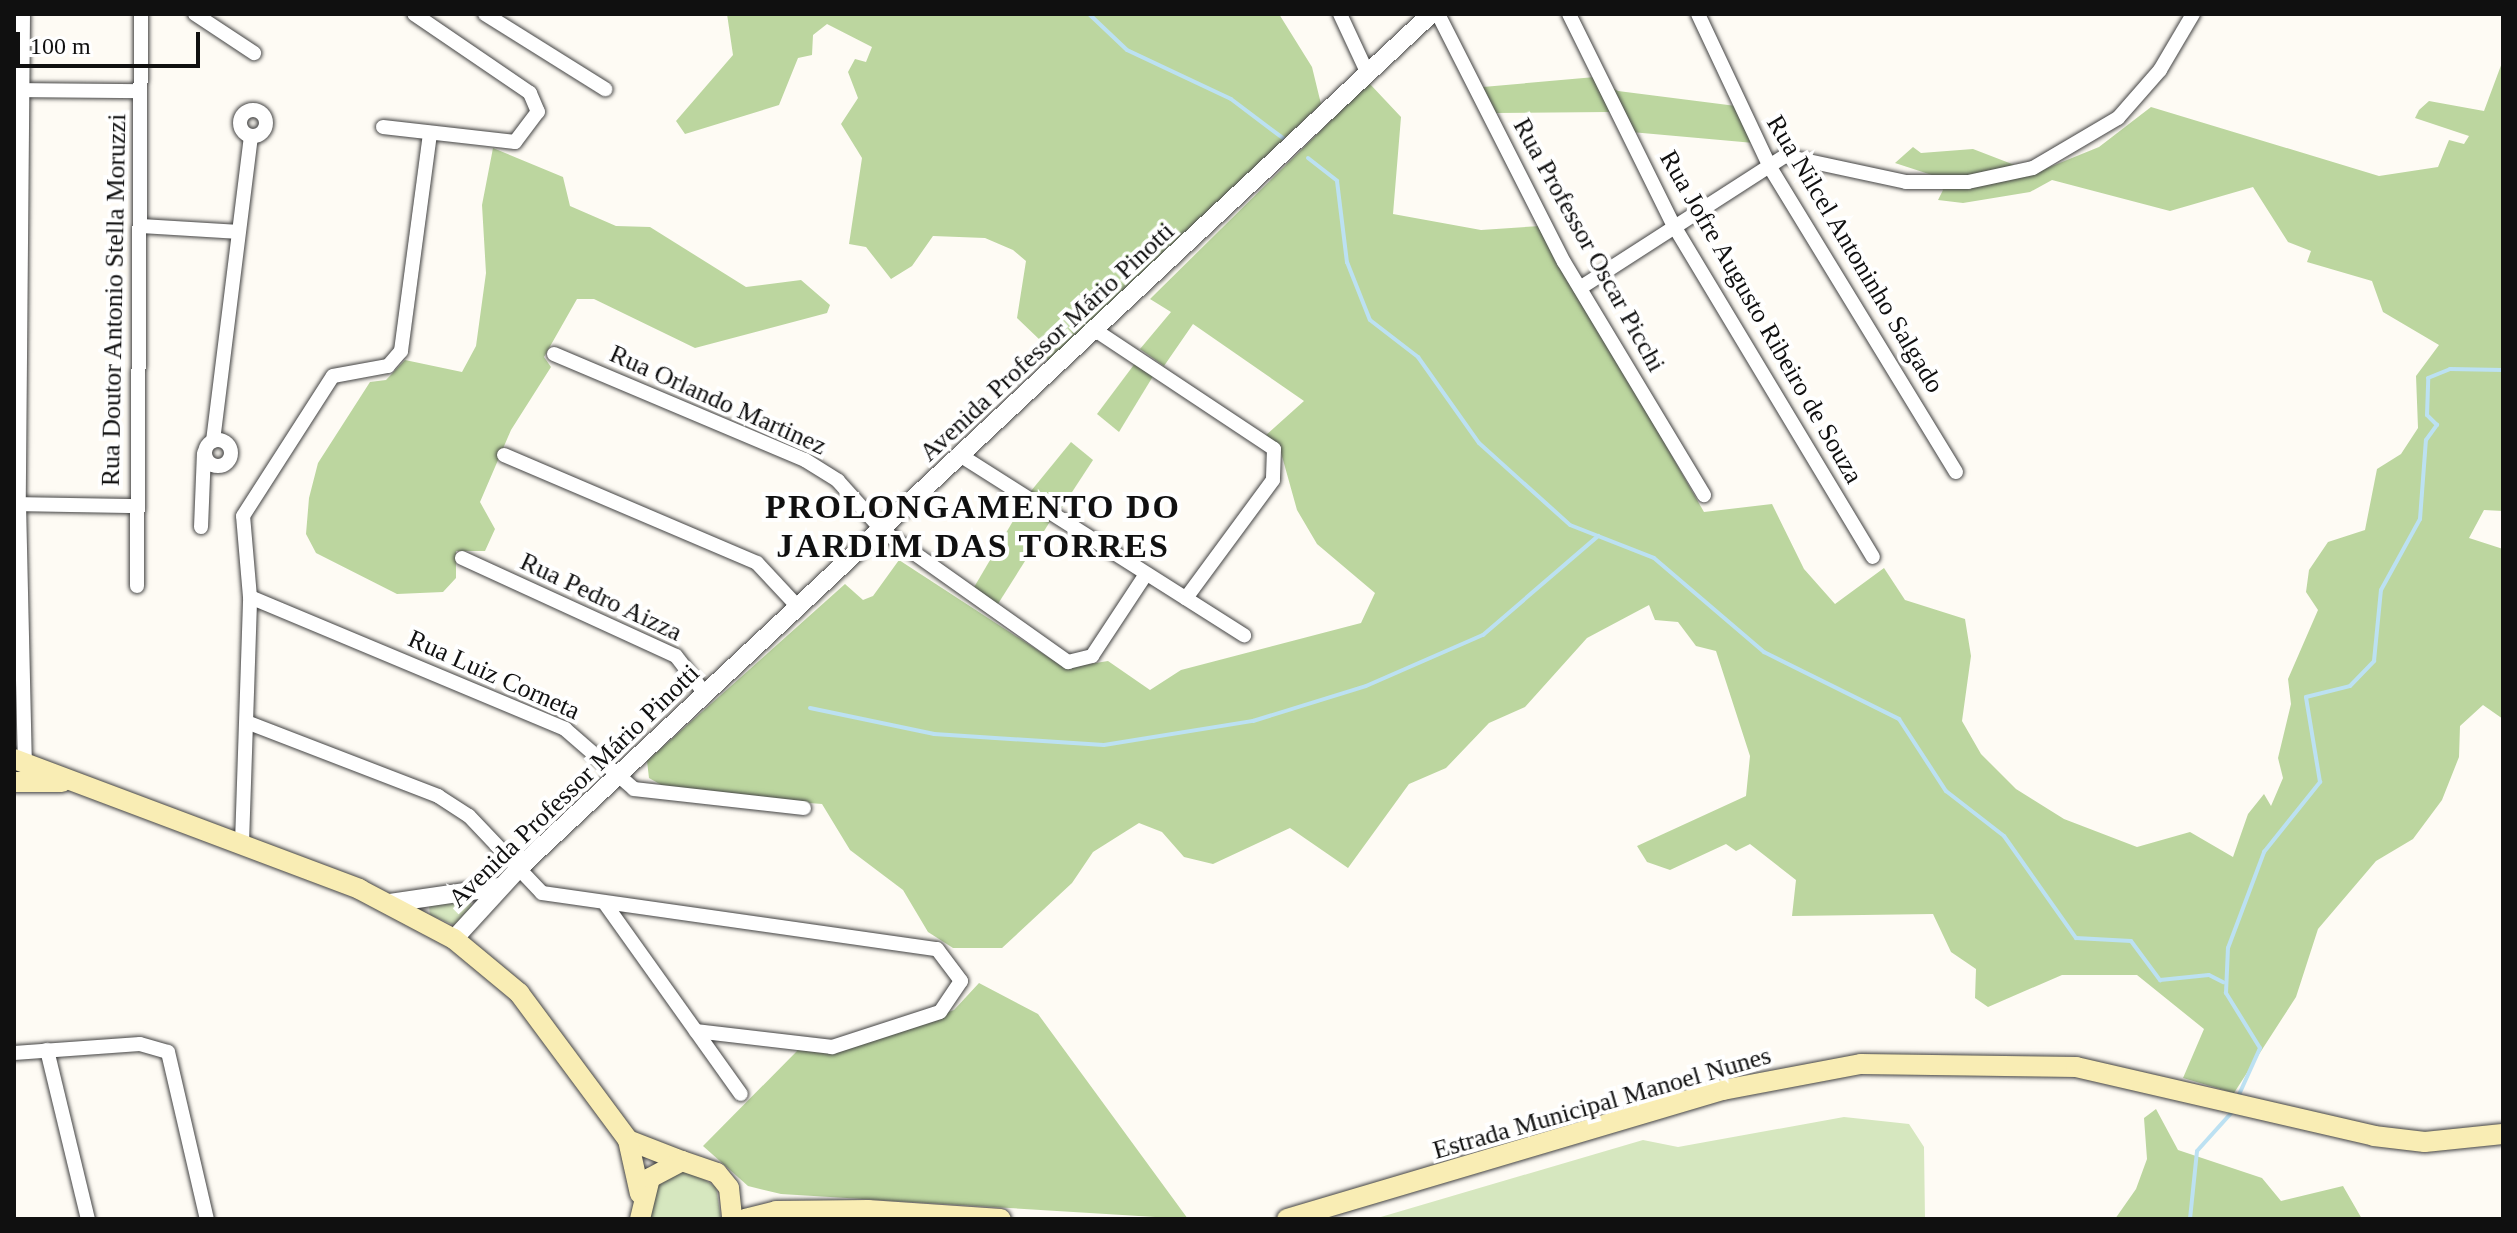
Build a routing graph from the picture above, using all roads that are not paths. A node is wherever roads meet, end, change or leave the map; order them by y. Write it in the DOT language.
graph roads {
  1 [pos="23,14"];
  2 [pos="141,14"];
  3 [pos="195,14"];
  4 [pos="414,14"];
  5 [pos="443,14"];
  6 [pos="485,14"];
  7 [pos="1340,14"];
  8 [pos="1431,14"];
  9 [pos="1438,14"];
  10 [pos="1569,14"];
  11 [pos="1698,14"];
  12 [pos="2193,14"];
  13 [pos="434,27"];
  14 [pos="254,53"];
  15 [pos="1367,72"];
  16 [pos="605,89"];
  17 [pos="18,90"];
  18 [pos="140,91"];
  19 [pos="383,127"];
  20 [pos="430,133"];
  21 [pos="251,136"];
  22 [pos="1771,169"];
  23 [pos="1674,226"];
  24 [pos="140,232"];
  25 [pos="236,237"];
  26 [pos="1580,288"];
  27 [pos="1098,332"];
  28 [pos="554,354"];
  29 [pos="209,447"];
  30 [pos="504,455"];
  31 [pos="963,457"];
  32 [pos="226,463"];
  33 [pos="1956,472"];
  34 [pos="203,492"];
  35 [pos="1704,495"];
  36 [pos="19,504"];
  37 [pos="136,506"];
  38 [pos="201,527"];
  39 [pos="883,531"];
  40 [pos="1873,557"];
  41 [pos="462,558"];
  42 [pos="1146,574"];
  43 [pos="137,586"];
  44 [pos="250,597"];
  45 [pos="1186,598"];
  46 [pos="798,607"];
  47 [pos="1244,635"];
  48 [pos="706,695"];
  49 [pos="249,723"];
  50 [pos="18,725"];
  51 [pos="17,770"];
  52 [pos="616,779"];
  53 [pos="804,808"];
  54 [pos="242,843"];
  55 [pos="519,868"];
  56 [pos="498,887"];
  57 [pos="390,903"];
  58 [pos="606,905"];
  59 [pos="454,939"];
  60 [pos="696,1031"];
  61 [pos="47,1050"];
  62 [pos="14,1053"];
  63 [pos="741,1094"];
  64 [pos="2503,1134"];
  65 [pos="628,1140"];
  66 [pos="682,1161"];
  67 [pos="729,1188"];
  68 [pos="640,1194"];
  69 [pos="776,1211"];
  70 [pos="88,1219"];
  71 [pos="207,1219"];
  72 [pos="640,1219"];
  73 [pos="732,1219"];
  74 [pos="745,1219"];
  75 [pos="1001,1219"];
  76 [pos="1287,1219"];
  1 -- 17 [label="street"];
  2 -- 18 [label="street, Rua Doutor Antonio Stella Moruzzi"];
  3 -- 14 [label="street"];
  4 -- 13 [label="street"];
  5 -- 13 [label="street"];
  6 -- 16 [label="street"];
  7 -- 15 [label="street"];
  8 -- 15 [label="street, Avenida Professor Mário Pinotti"];
  9 -- 26 [label="street, Rua Professor Oscar Picchi"];
  10 -- 23 [label="street, Rua Jofre Augusto Ribeiro de Souza"];
  11 -- 22 [label="street, Rua Nilcel Antoninho Salgado"];
  12 -- 22 [label="street"];
  13 -- 20 [label="street"];
  15 -- 27 [label="street, Avenida Professor Mário Pinotti"];
  17 -- 18 [label="street"];
  17 -- 36 [label="street"];
  18 -- 24 [label="street, Rua Doutor Antonio Stella Moruzzi"];
  19 -- 20 [label="street"];
  20 -- 44 [label="street"];
  21 -- 25 [label="street"];
  22 -- 23 [label="street"];
  22 -- 33 [label="street, Rua Nilcel Antoninho Salgado"];
  23 -- 26 [label="street"];
  23 -- 40 [label="street, Rua Jofre Augusto Ribeiro de Souza"];
  24 -- 25 [label="street"];
  24 -- 37 [label="street, Rua Doutor Antonio Stella Moruzzi"];
  25 -- 29 [label="street"];
  26 -- 35 [label="street, Rua Professor Oscar Picchi"];
  27 -- 31 [label="street, Avenida Professor Mário Pinotti"];
  27 -- 45 [label="street"];
  28 -- 39 [label="street, Rua Orlando Martinez"];
  29 -- 32 [label="street"];
  29 -- 32 [label="street"];
  29 -- 34 [label="street"];
  30 -- 46 [label="street"];
  31 -- 39 [label="street, Avenida Professor Mário Pinotti"];
  31 -- 42 [label="street"];
  32 -- 34 [label="street"];
  34 -- 38 [label="street"];
  36 -- 37 [label="street"];
  36 -- 50 [label="street"];
  37 -- 43 [label="street, Rua Doutor Antonio Stella Moruzzi"];
  39 -- 42 [label="street, Rua Orlando Martinez"];
  39 -- 46 [label="street, Avenida Professor Mário Pinotti"];
  41 -- 48 [label="street, Rua Pedro Aizza"];
  42 -- 45 [label="street"];
  44 -- 49 [label="street"];
  44 -- 52 [label="street, Rua Luiz Corneta"];
  45 -- 47 [label="street"];
  46 -- 48 [label="street, Avenida Professor Mário Pinotti"];
  48 -- 52 [label="street, Avenida Professor Mário Pinotti"];
  49 -- 54 [label="street"];
  49 -- 55 [label="street"];
  50 -- 51 [label="street"];
  51 -- 54 [label="main road"];
  52 -- 53 [label="street, Rua Luiz Corneta"];
  52 -- 55 [label="street, Avenida Professor Mário Pinotti"];
  54 -- 57 [label="main road"];
  55 -- 56 [label="street, Avenida Professor Mário Pinotti"];
  55 -- 58 [label="street"];
  56 -- 57 [label="street"];
  56 -- 59 [label="street, Avenida Professor Mário Pinotti"];
  57 -- 59 [label="main road"];
  58 -- 60 [label="street"];
  58 -- 60 [label="street"];
  59 -- 65 [label="main road"];
  60 -- 63 [label="street"];
  61 -- 62 [label="street"];
  61 -- 70 [label="street"];
  61 -- 71 [label="street"];
  64 -- 76 [label="main road, Estrada Municipal Manoel Nunes"];
  65 -- 66 [label="main road"];
  65 -- 68 [label="main road"];
  66 -- 67 [label="main road"];
  66 -- 68 [label="main road"];
  67 -- 69 [label="main road"];
  67 -- 73 [label="main road"];
  68 -- 72 [label="main road"];
  69 -- 74 [label="main road"];
  69 -- 75 [label="main road"];
}
